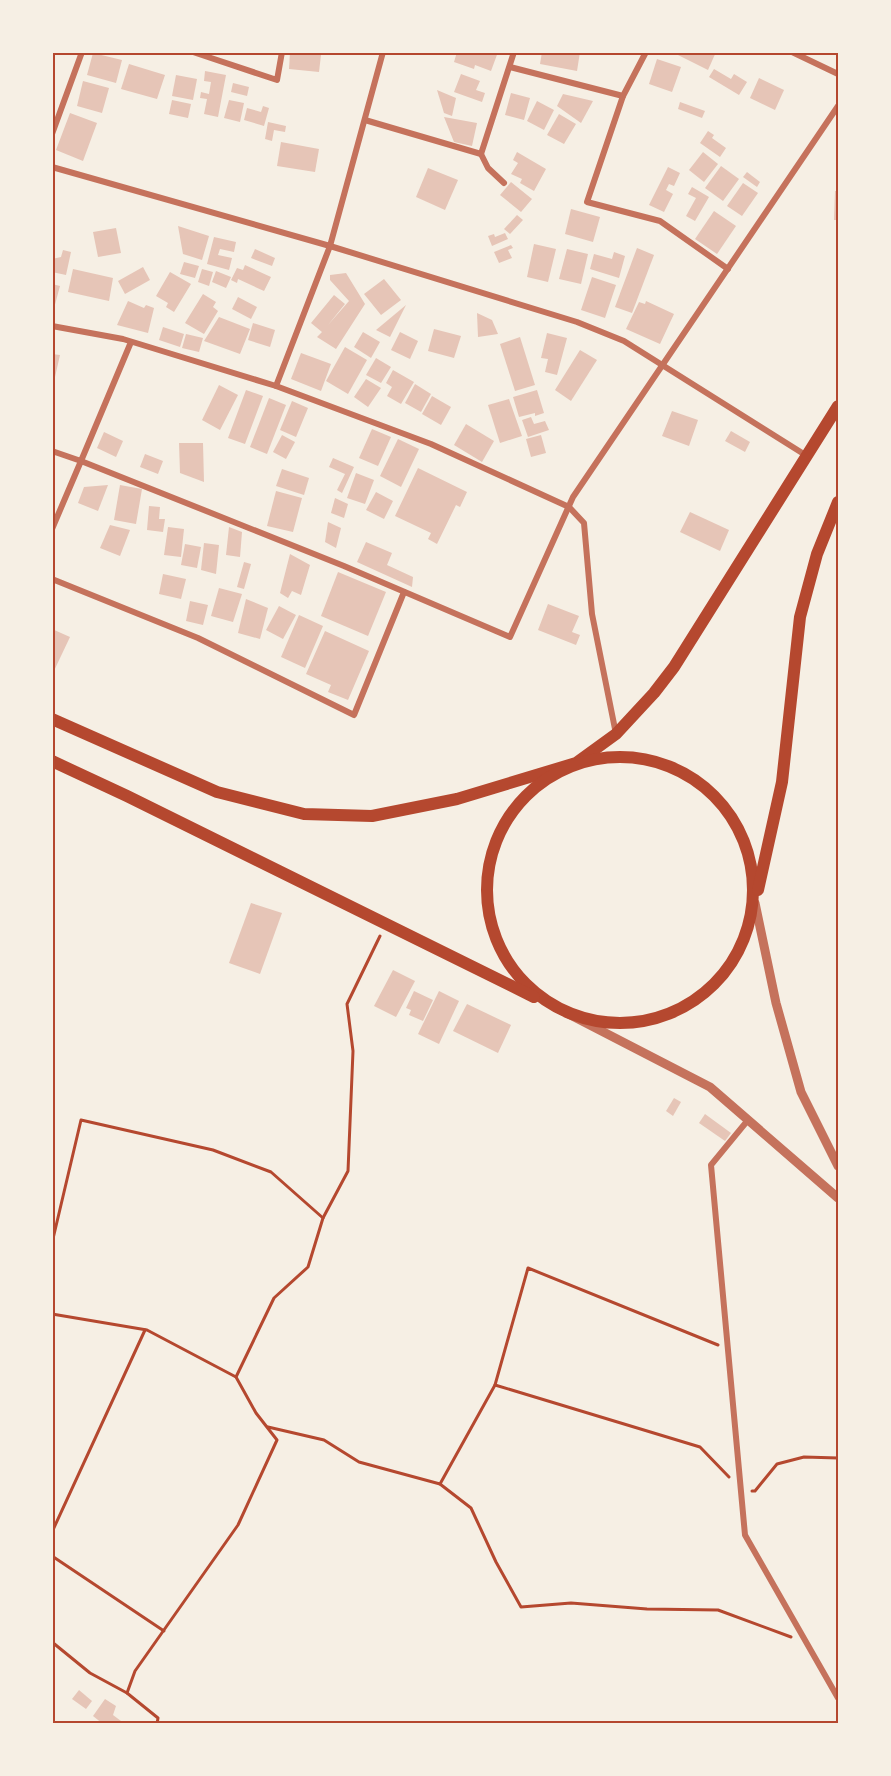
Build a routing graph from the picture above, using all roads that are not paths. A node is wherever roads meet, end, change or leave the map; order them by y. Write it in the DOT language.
graph roads {
  1 [pos="82,52"];
  2 [pos="193,52"];
  3 [pos="282,52"];
  4 [pos="514,52"];
  5 [pos="646,52"];
  6 [pos="792,52"];
  7 [pos="382,53"];
  8 [pos="510,68"];
  9 [pos="838,74"];
  10 [pos="623,96"];
  11 [pos="838,106"];
  12 [pos="365,120"];
  13 [pos="52,134"];
  14 [pos="481,154"];
  15 [pos="52,167"];
  16 [pos="504,183"];
  17 [pos="330,246"];
  18 [pos="728,269"];
  19 [pos="52,327"];
  20 [pos="131,342"];
  21 [pos="664,365"];
  22 [pos="276,386"];
  23 [pos="838,406"];
  24 [pos="52,451"];
  25 [pos="807,456"];
  26 [pos="81,461"];
  27 [pos="838,502"];
  28 [pos="568,507"];
  29 [pos="52,529"];
  30 [pos="52,579"];
  31 [pos="404,592"];
  32 [pos="52,719"];
  33 [pos="616,734"];
  34 [pos="52,761"];
  35 [pos="576,763"];
  36 [pos="755,903"];
  37 [pos="555,1007"];
  38 [pos="748,1120"];
  39 [pos="838,1166"];
  40 [pos="838,1198"];
  41 [pos="838,1698"];
  1 -- 13 [label="street"];
  2 -- 3 [label="street"];
  4 -- 8 [label="street"];
  5 -- 10 [label="street"];
  6 -- 9 [label="street"];
  7 -- 12 [label="street"];
  8 -- 10 [label="street"];
  8 -- 14 [label="street"];
  10 -- 18 [label="street"];
  11 -- 18 [label="street"];
  12 -- 14 [label="street"];
  12 -- 17 [label="street"];
  14 -- 16 [label="street"];
  15 -- 17 [label="street"];
  17 -- 21 [label="street"];
  17 -- 22 [label="street"];
  18 -- 21 [label="street"];
  19 -- 20 [label="street"];
  20 -- 22 [label="street"];
  20 -- 26 [label="street"];
  21 -- 25 [label="street"];
  21 -- 28 [label="street"];
  22 -- 28 [label="street"];
  23 -- 25 [label="main road"];
  24 -- 26 [label="street"];
  25 -- 33 [label="main road"];
  26 -- 29 [label="street"];
  26 -- 31 [label="street"];
  27 -- 36 [label="main road"];
  28 -- 31 [label="street"];
  28 -- 33 [label="street"];
  30 -- 31 [label="street"];
  32 -- 35 [label="main road"];
  33 -- 35 [label="main road"];
  34 -- 37 [label="main road"];
  35 -- 36 [label="main road"];
  35 -- 37 [label="main road"];
  36 -- 37 [label="main road"];
  36 -- 39 [label="street"];
  37 -- 38 [label="street"];
  38 -- 40 [label="street"];
  38 -- 41 [label="street"];
}
